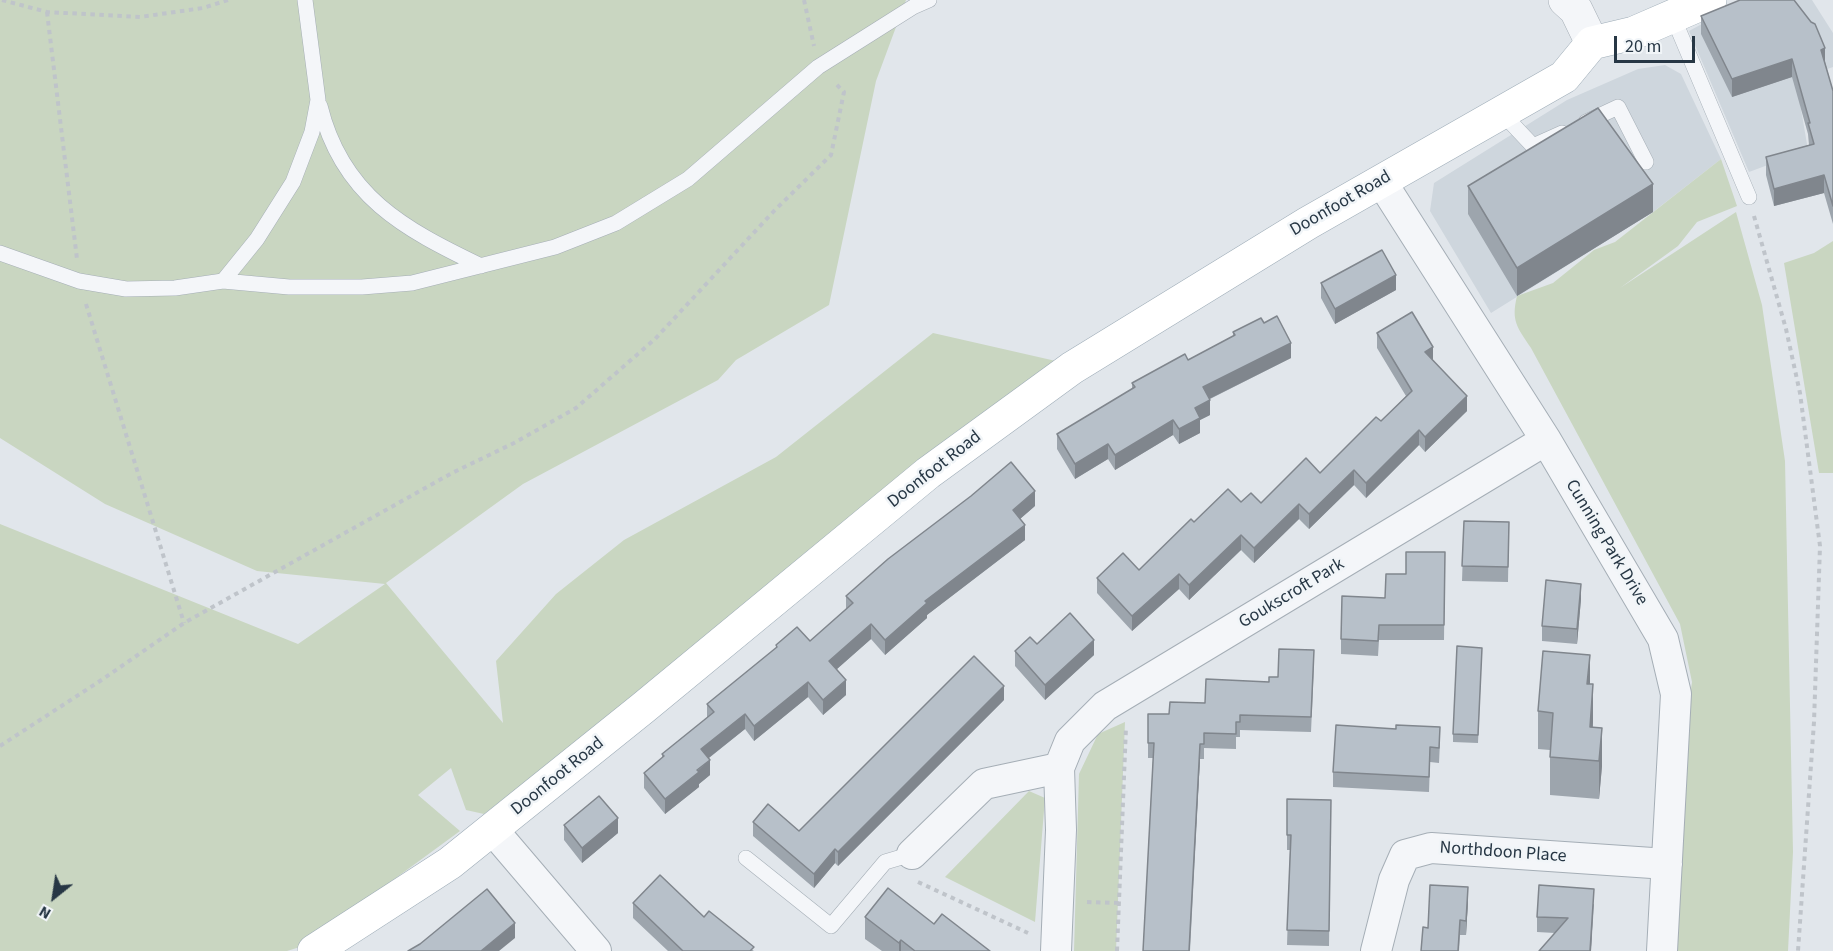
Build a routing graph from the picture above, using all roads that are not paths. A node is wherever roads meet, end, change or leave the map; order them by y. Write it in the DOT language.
graph roads {
  1 [pos="305,0"];
  2 [pos="929,0"];
  3 [pos="1565,0"];
  4 [pos="1710,0"];
  5 [pos="1673,17"];
  6 [pos="1592,43"];
  7 [pos="318,100"];
  8 [pos="1501,112"];
  9 [pos="1646,162"];
  10 [pos="1382,181"];
  11 [pos="1749,197"];
  12 [pos="0,253"];
  13 [pos="481,266"];
  14 [pos="223,281"];
  15 [pos="1546,440"];
  16 [pos="1059,768"];
  17 [pos="492,829"];
  18 [pos="746,858"];
  19 [pos="898,858"];
  20 [pos="1667,864"];
  21 [pos="1056,948"];
  22 [pos="314,951"];
  23 [pos="596,951"];
  24 [pos="1376,951"];
  25 [pos="1662,951"];
  1 -- 7 [label="lane"];
  2 -- 13 [label="lane"];
  3 -- 6 [label="street"];
  4 -- 5 [label="main road"];
  5 -- 6 [label="main road"];
  5 -- 11 [label="lane"];
  6 -- 8 [label="main road, Doonfoot Road"];
  7 -- 13 [label="lane"];
  7 -- 14 [label="lane"];
  8 -- 9 [label="lane"];
  8 -- 10 [label="main road, Doonfoot Road"];
  10 -- 15 [label="street, Cunning Park Drive"];
  10 -- 17 [label="main road, Doonfoot Road"];
  12 -- 14 [label="lane"];
  13 -- 14 [label="lane"];
  15 -- 16 [label="street, Goukscroft Park"];
  15 -- 20 [label="street, Cunning Park Drive"];
  16 -- 19 [label="street"];
  16 -- 21 [label="street, Goukscroft Park"];
  17 -- 22 [label="main road, Doonfoot Road"];
  17 -- 23 [label="street"];
  18 -- 19 [label="lane"];
  20 -- 24 [label="street, Northdoon Place"];
  20 -- 25 [label="street, Cunning Park Drive"];
}
